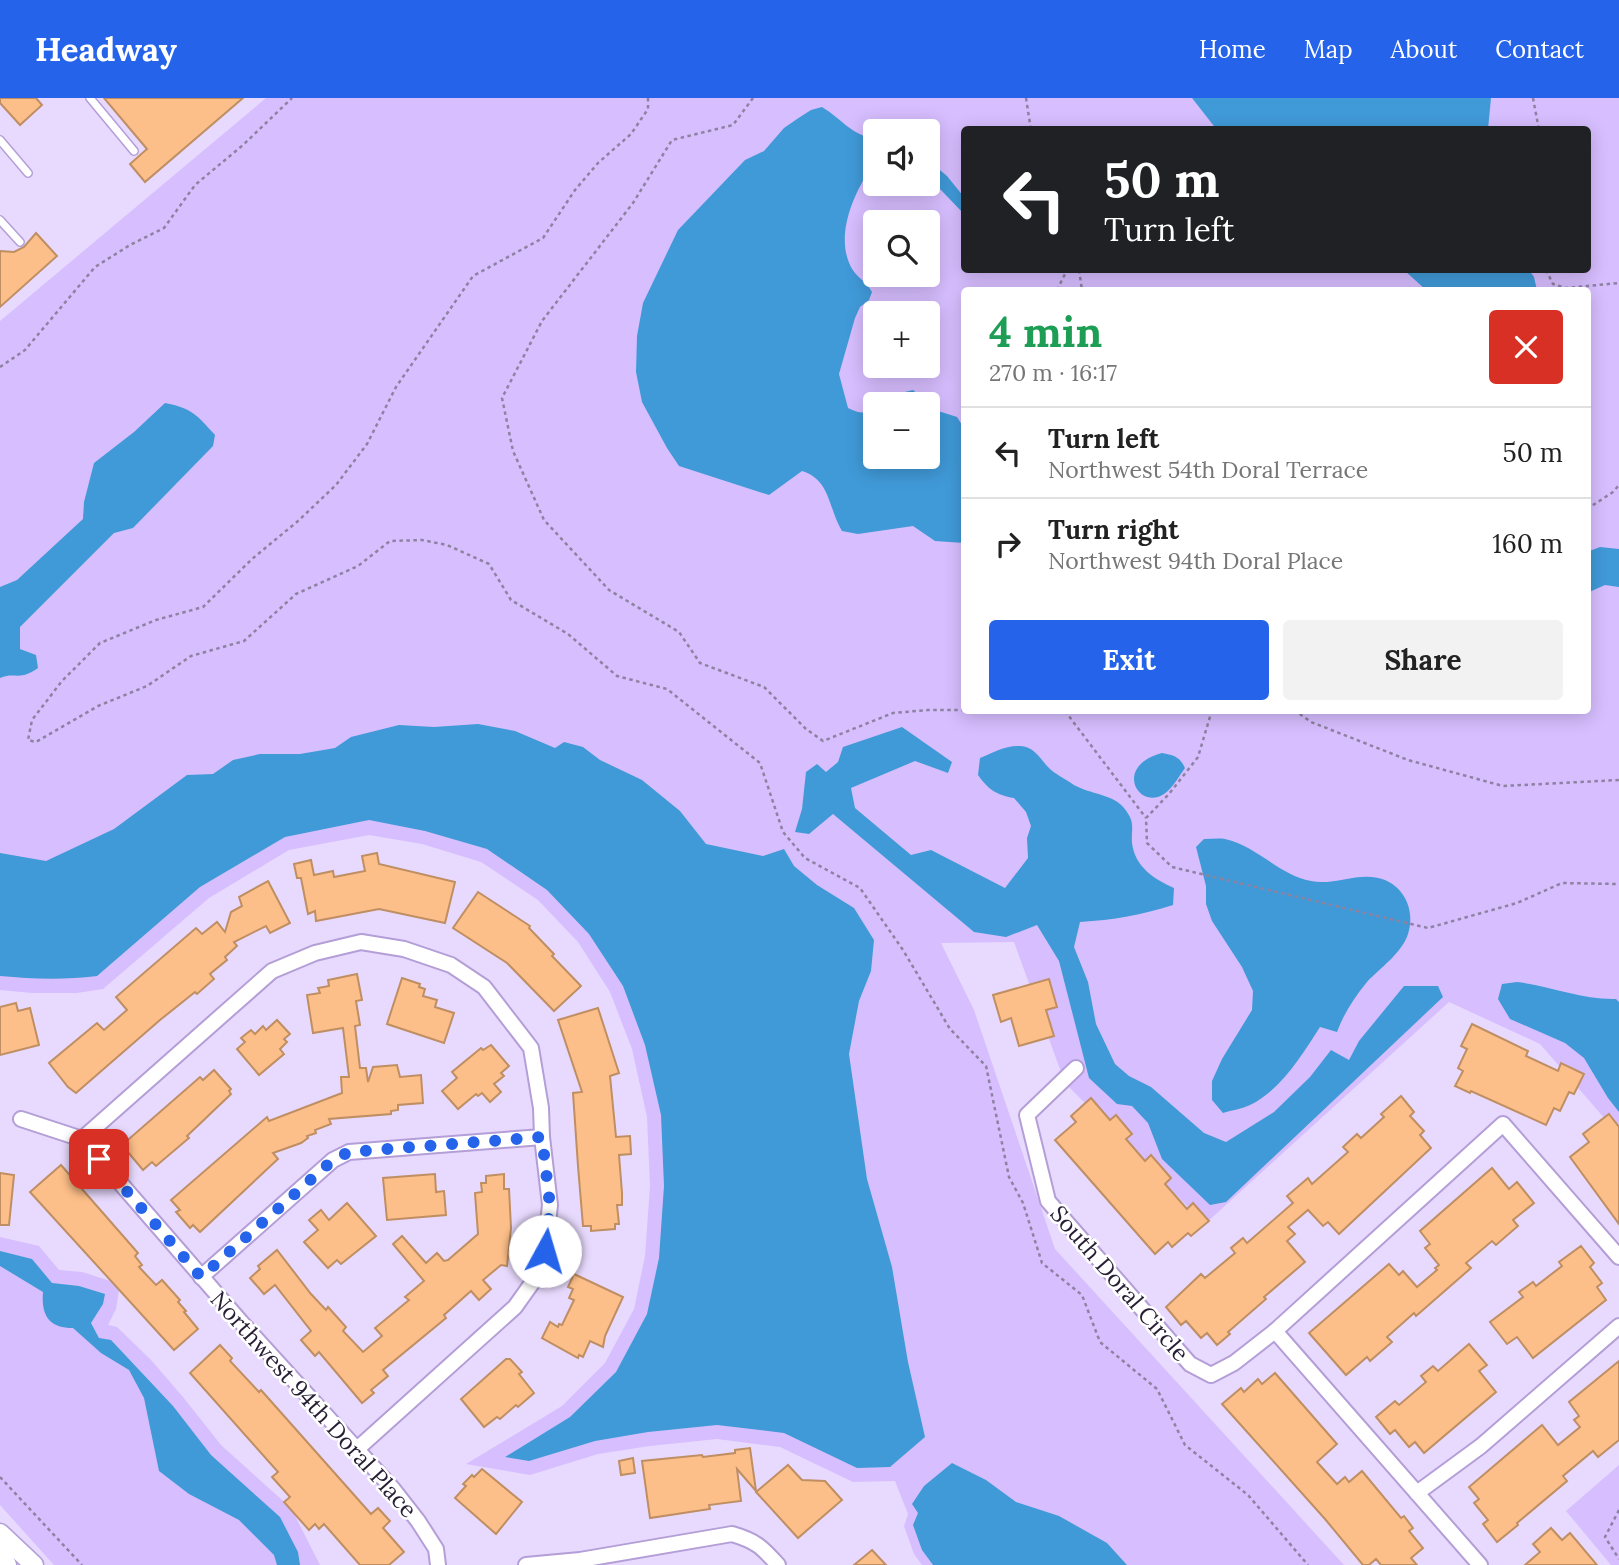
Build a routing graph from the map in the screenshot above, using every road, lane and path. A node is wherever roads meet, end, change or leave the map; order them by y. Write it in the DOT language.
graph roads {
  1 [pos="90,98"];
  2 [pos="292,98"];
  3 [pos="648,98"];
  4 [pos="753,98"];
  5 [pos="1026,98"];
  6 [pos="1534,98"];
  7 [pos="1030,126"];
  8 [pos="1538,126"];
  9 [pos="0,140"];
  10 [pos="134,151"];
  11 [pos="29,173"];
  12 [pos="0,220"];
  13 [pos="20,242"];
  14 [pos="1548,273"];
  15 [pos="1619,283"];
  16 [pos="1563,287"];
  17 [pos="1577,287"];
  18 [pos="0,367"];
  19 [pos="1619,485"];
  20 [pos="1591,506"];
  21 [pos="961,710"];
  22 [pos="1067,714"];
  23 [pos="1211,714"];
  24 [pos="1300,714"];
  25 [pos="1619,780"];
  26 [pos="1146,818"];
  27 [pos="1619,884"];
  28 [pos="1076,1068"];
  29 [pos="21,1119"];
  30 [pos="542,1137"];
  31 [pos="82,1139"];
  32 [pos="1619,1257"];
  33 [pos="201,1277"];
  34 [pos="1619,1326"];
  35 [pos="1275,1331"];
  36 [pos="356,1450"];
  37 [pos="0,1477"];
  38 [pos="1417,1493"];
  39 [pos="1619,1510"];
  40 [pos="0,1533"];
  41 [pos="0,1550"];
  42 [pos="1619,1559"];
  43 [pos="7,1565"];
  44 [pos="34,1565"];
  45 [pos="82,1565"];
  46 [pos="438,1565"];
  47 [pos="526,1565"];
  48 [pos="778,1565"];
  49 [pos="1308,1565"];
  50 [pos="1480,1565"];
  1 -- 10 [label="lane"];
  2 -- 18 [label="path"];
  3 -- 49 [label="path"];
  4 -- 21 [label="path"];
  5 -- 7 [label="path"];
  6 -- 8 [label="path"];
  9 -- 11 [label="lane"];
  12 -- 13 [label="lane"];
  14 -- 16 [label="path"];
  15 -- 17 [label="path"];
  19 -- 20 [label="path"];
  22 -- 26 [label="path"];
  23 -- 26 [label="path"];
  24 -- 25 [label="path"];
  26 -- 27 [label="path"];
  28 -- 35 [label="street, South Doral Circle"];
  29 -- 31 [label="street"];
  30 -- 31 [label="street"];
  30 -- 33 [label="street"];
  30 -- 36 [label="street"];
  31 -- 33 [label="street, Northwest 94th Doral Place"];
  32 -- 35 [label="street"];
  33 -- 36 [label="street, Northwest 94th Doral Place"];
  34 -- 38 [label="street"];
  35 -- 38 [label="street"];
  36 -- 46 [label="street, Northwest 94th Doral Place"];
  37 -- 45 [label="path"];
  38 -- 50 [label="street"];
  39 -- 42 [label="path"];
  40 -- 44 [label="street"];
  41 -- 43 [label="street"];
  47 -- 48 [label="street"];
}
